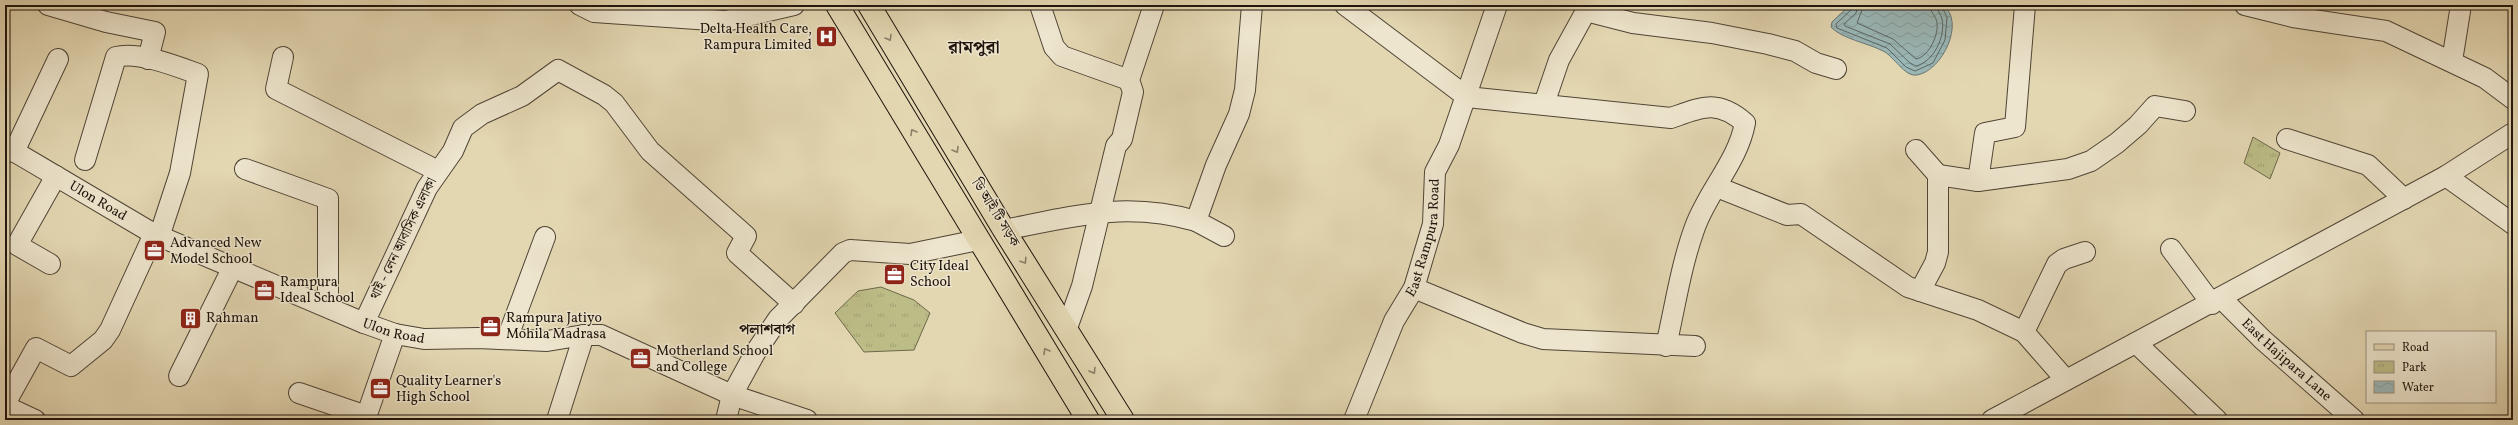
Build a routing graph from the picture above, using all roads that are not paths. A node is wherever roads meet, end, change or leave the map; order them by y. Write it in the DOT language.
graph roads {
  1 [pos="48,5"];
  2 [pos="580,5"];
  3 [pos="794,5"];
  4 [pos="837,5"];
  5 [pos="869,5"];
  6 [pos="1040,5"];
  7 [pos="1154,5"];
  8 [pos="1252,5"];
  9 [pos="1345,5"];
  10 [pos="1497,5"];
  11 [pos="2025,5"];
  12 [pos="2245,5"];
  13 [pos="2461,5"];
  14 [pos="2314,12"];
  15 [pos="283,57"];
  16 [pos="58,59"];
  17 [pos="148,59"];
  18 [pos="2452,61"];
  19 [pos="1836,69"];
  20 [pos="1129,80"];
  21 [pos="1467,97"];
  22 [pos="2513,99"];
  23 [pos="1544,104"];
  24 [pos="2186,111"];
  25 [pos="2513,133"];
  26 [pos="2287,139"];
  27 [pos="10,149"];
  28 [pos="1916,150"];
  29 [pos="85,160"];
  30 [pos="245,169"];
  31 [pos="438,171"];
  32 [pos="1938,175"];
  33 [pos="56,176"];
  34 [pos="2446,176"];
  35 [pos="1978,181"];
  36 [pos="1717,186"];
  37 [pos="2404,199"];
  38 [pos="987,201"];
  39 [pos="1102,211"];
  40 [pos="963,216"];
  41 [pos="1196,221"];
  42 [pos="2513,224"];
  43 [pos="1004,230"];
  44 [pos="156,236"];
  45 [pos="1224,236"];
  46 [pos="545,237"];
  47 [pos="978,240"];
  48 [pos="2171,250"];
  49 [pos="2085,252"];
  50 [pos="50,264"];
  51 [pos="232,269"];
  52 [pos="1414,288"];
  53 [pos="1920,291"];
  54 [pos="2216,301"];
  55 [pos="794,304"];
  56 [pos="328,308"];
  57 [pos="364,323"];
  58 [pos="1067,328"];
  59 [pos="2024,332"];
  60 [pos="395,334"];
  61 [pos="584,335"];
  62 [pos="507,339"];
  63 [pos="2136,343"];
  64 [pos="1666,346"];
  65 [pos="1695,346"];
  66 [pos="179,376"];
  67 [pos="2066,380"];
  68 [pos="299,393"];
  69 [pos="732,395"];
  70 [pos="5,405"];
  71 [pos="365,418"];
  72 [pos="35,420"];
  73 [pos="557,420"];
  74 [pos="726,420"];
  75 [pos="807,420"];
  76 [pos="1088,420"];
  77 [pos="1123,420"];
  78 [pos="1354,420"];
  79 [pos="1992,420"];
  80 [pos="2217,420"];
  81 [pos="2354,420"];
  1 -- 17 [label="street"];
  2 -- 3 [label="street"];
  40 -- 4 [label="main road, ডি আই টি সড়ক, one-way"];
  5 -- 38 [label="main road, ডি আই টি সড়ক, one-way"];
  6 -- 20 [label="street"];
  7 -- 20 [label="street"];
  8 -- 41 [label="street"];
  9 -- 21 [label="street"];
  10 -- 21 [label="street, East Rampura Road"];
  11 -- 35 [label="street"];
  12 -- 14 [label="street"];
  13 -- 18 [label="street"];
  14 -- 18 [label="street"];
  15 -- 31 [label="street"];
  16 -- 27 [label="street"];
  17 -- 29 [label="street"];
  17 -- 44 [label="street"];
  18 -- 22 [label="street"];
  19 -- 23 [label="street"];
  20 -- 39 [label="street"];
  21 -- 23 [label="street"];
  21 -- 52 [label="street, East Rampura Road"];
  23 -- 36 [label="street"];
  24 -- 35 [label="street"];
  25 -- 34 [label="street"];
  26 -- 37 [label="street"];
  27 -- 33 [label="street, Ulon Road"];
  28 -- 32 [label="street"];
  30 -- 56 [label="street"];
  31 -- 55 [label="street, থাই - লেন আবাসিক এলাকা"];
  31 -- 57 [label="street, থাই - লেন আবাসিক এলাকা"];
  32 -- 35 [label="street"];
  32 -- 53 [label="street"];
  33 -- 44 [label="street, Ulon Road"];
  33 -- 50 [label="street"];
  34 -- 37 [label="street"];
  34 -- 42 [label="street"];
  36 -- 53 [label="street"];
  36 -- 64 [label="street"];
  37 -- 54 [label="street"];
  38 -- 40 [label="main road"];
  38 -- 43 [label="main road, ডি আই টি সড়ক"];
  39 -- 41 [label="street"];
  39 -- 43 [label="street"];
  39 -- 58 [label="street"];
  40 -- 47 [label="main road, ডি আই টি সড়ক"];
  41 -- 45 [label="street"];
  43 -- 58 [label="main road, ডি আই টি সড়ক, one-way"];
  44 -- 51 [label="street, Ulon Road"];
  44 -- 70 [label="street"];
  46 -- 62 [label="street"];
  47 -- 55 [label="street"];
  76 -- 47 [label="main road, ডি আই টি সড়ক, one-way"];
  48 -- 54 [label="street, East Hajipara Lane"];
  49 -- 59 [label="street"];
  51 -- 56 [label="street, Ulon Road"];
  51 -- 66 [label="street"];
  52 -- 64 [label="street"];
  52 -- 78 [label="street, East Rampura Road"];
  53 -- 59 [label="street"];
  54 -- 63 [label="street"];
  54 -- 81 [label="street, East Hajipara Lane"];
  55 -- 69 [label="street"];
  56 -- 57 [label="street, Ulon Road"];
  57 -- 60 [label="street, Ulon Road"];
  58 -- 77 [label="main road, ডি আই টি সড়ক, one-way"];
  59 -- 67 [label="street"];
  60 -- 62 [label="street, Ulon Road"];
  60 -- 71 [label="street"];
  61 -- 62 [label="street, Ulon Road"];
  61 -- 69 [label="street, Ulon Road"];
  61 -- 73 [label="street"];
  63 -- 67 [label="street"];
  63 -- 80 [label="street"];
  64 -- 65 [label="street"];
  67 -- 79 [label="street"];
  68 -- 71 [label="street"];
  69 -- 74 [label="street"];
  69 -- 75 [label="street, Ulon Road"];
  70 -- 72 [label="street"];
}
